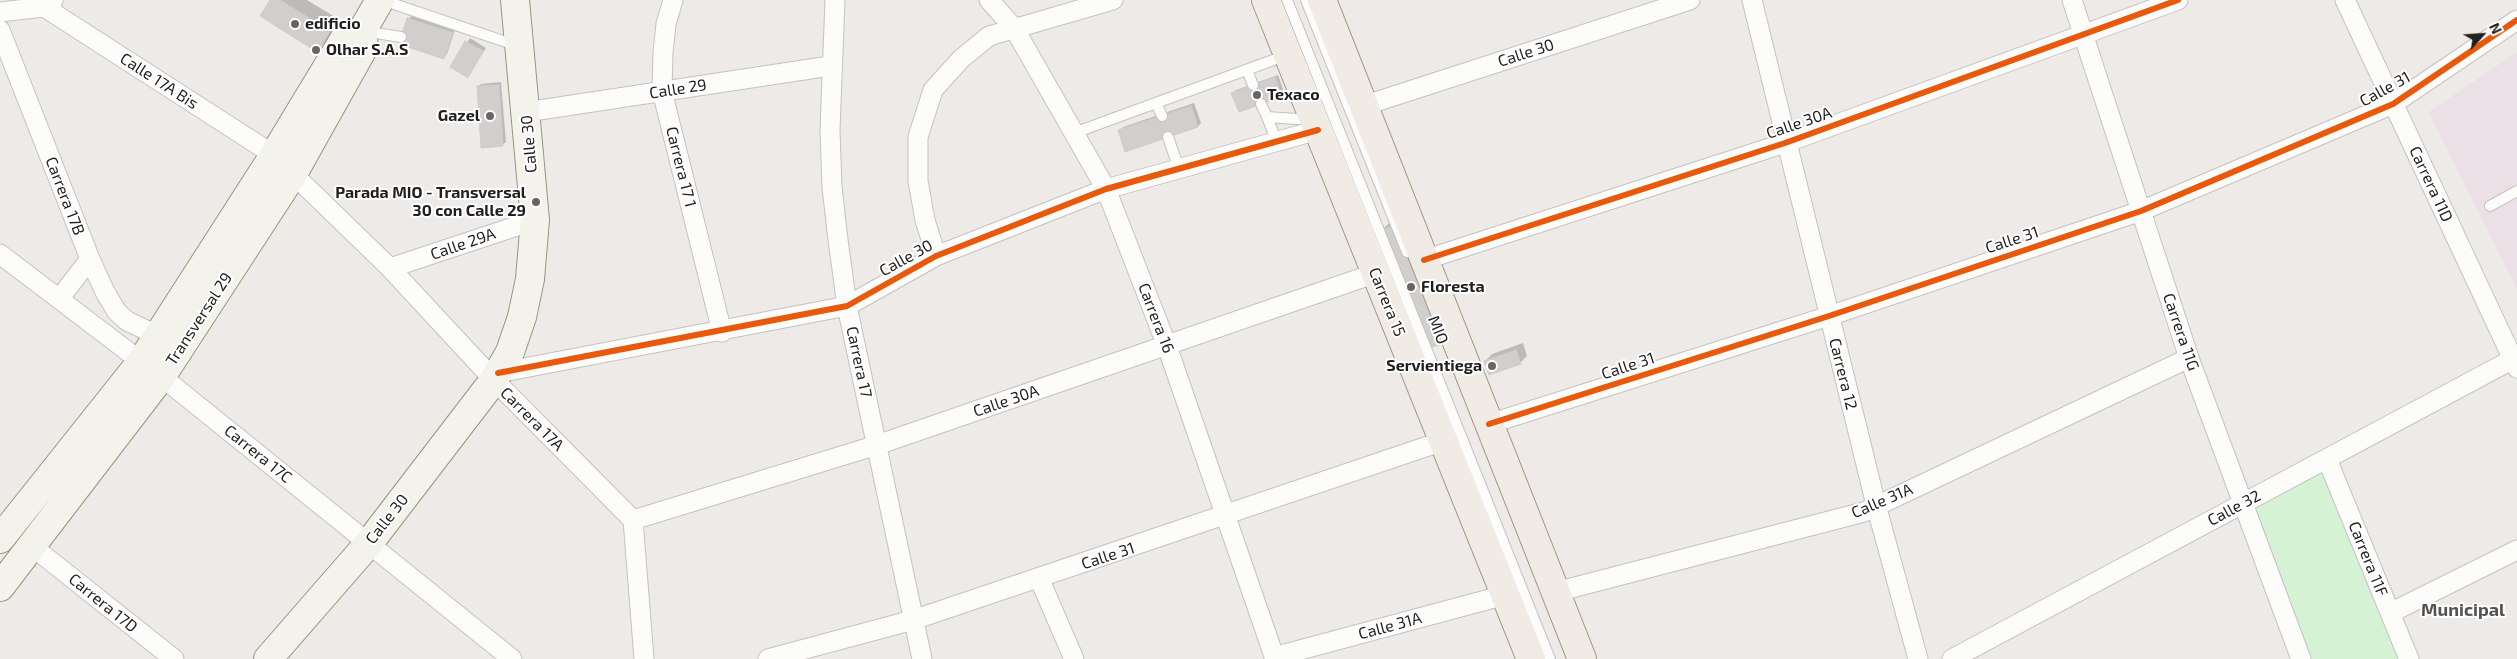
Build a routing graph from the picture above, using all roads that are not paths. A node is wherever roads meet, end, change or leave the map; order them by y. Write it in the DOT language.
graph roads {
  1 [pos="381,0"];
  2 [pos="514,0"];
  3 [pos="673,0"];
  4 [pos="835,0"];
  5 [pos="989,0"];
  6 [pos="1113,0"];
  7 [pos="1266,0"];
  8 [pos="1287,0"];
  9 [pos="1306,0"];
  10 [pos="1322,0"];
  11 [pos="1690,0"];
  12 [pos="1752,0"];
  13 [pos="2072,0"];
  14 [pos="2178,0"];
  15 [pos="2344,0"];
  16 [pos="49,4"];
  17 [pos="0,12"];
  18 [pos="2517,20"];
  19 [pos="1014,28"];
  20 [pos="0,30"];
  21 [pos="362,31"];
  22 [pos="2084,35"];
  23 [pos="401,37"];
  24 [pos="519,46"];
  25 [pos="1288,55"];
  26 [pos="830,66"];
  27 [pos="1247,70"];
  28 [pos="1253,85"];
  29 [pos="662,91"];
  30 [pos="1156,103"];
  31 [pos="1261,104"];
  32 [pos="2393,104"];
  33 [pos="1363,106"];
  34 [pos="526,112"];
  35 [pos="1162,116"];
  36 [pos="1267,117"];
  37 [pos="1316,125"];
  38 [pos="1074,133"];
  39 [pos="1168,137"];
  40 [pos="1277,142"];
  41 [pos="1785,143"];
  42 [pos="274,154"];
  43 [pos="1179,169"];
  44 [pos="293,174"];
  45 [pos="1106,189"];
  46 [pos="2517,191"];
  47 [pos="2490,206"];
  48 [pos="2141,211"];
  49 [pos="535,220"];
  50 [pos="0,254"];
  51 [pos="936,256"];
  52 [pos="90,258"];
  53 [pos="1418,261"];
  54 [pos="390,268"];
  55 [pos="1376,273"];
  56 [pos="59,299"];
  57 [pos="847,306"];
  58 [pos="1829,316"];
  59 [pos="161,331"];
  60 [pos="191,331"];
  61 [pos="722,332"];
  62 [pos="1167,346"];
  63 [pos="2189,358"];
  64 [pos="2516,361"];
  65 [pos="151,369"];
  66 [pos="496,377"];
  67 [pos="1489,424"];
  68 [pos="1443,441"];
  69 [pos="877,445"];
  70 [pos="2327,459"];
  71 [pos="2244,502"];
  72 [pos="1876,505"];
  73 [pos="1225,517"];
  74 [pos="633,520"];
  75 [pos="0,539"];
  76 [pos="369,543"];
  77 [pos="33,547"];
  78 [pos="2517,550"];
  79 [pos="1039,578"];
  80 [pos="0,587"];
  81 [pos="1556,592"];
  82 [pos="1505,595"];
  83 [pos="2390,614"];
  84 [pos="913,620"];
  85 [pos="1275,658"];
  86 [pos="174,659"];
  87 [pos="268,659"];
  88 [pos="512,659"];
  89 [pos="644,659"];
  90 [pos="768,659"];
  91 [pos="922,659"];
  92 [pos="1074,659"];
  93 [pos="1531,659"];
  94 [pos="1550,659"];
  95 [pos="1582,659"];
  96 [pos="1918,659"];
  97 [pos="1952,659"];
  98 [pos="2302,659"];
  99 [pos="2409,659"];
  1 -- 21 [label="street, Transversal 29"];
  1 -- 24 [label="lane"];
  2 -- 24 [label="street, Calle 30"];
  3 -- 29 [label="street, Carrera 17 1"];
  4 -- 26 [label="street, Carrera 17"];
  5 -- 19 [label="street, Carrera 16"];
  6 -- 19 [label="street"];
  7 -- 25 [label="main road, Carrera 15"];
  8 -- 94 [label="lane, MIO"];
  9 -- 53 [label="lane"];
  10 -- 33 [label="main road"];
  11 -- 33 [label="street, Calle 30"];
  12 -- 41 [label="street, Carrera 12"];
  13 -- 22 [label="street, Carrera 11G"];
  14 -- 22 [label="street, Calle 30A"];
  15 -- 32 [label="street, Carrera 11D"];
  16 -- 17 [label="street"];
  16 -- 42 [label="street, Calle 17A Bis"];
  18 -- 32 [label="street, Calle 31"];
  19 -- 38 [label="street, Carrera 16"];
  19 -- 51 [label="street"];
  20 -- 52 [label="street, Carrera 17B"];
  21 -- 23 [label="lane"];
  21 -- 42 [label="street, Transversal 29"];
  21 -- 44 [label="street, Transversal 29"];
  22 -- 41 [label="street, Calle 30A"];
  22 -- 48 [label="street, Carrera 11G"];
  24 -- 34 [label="street, Calle 30"];
  25 -- 27 [label="lane"];
  25 -- 37 [label="main road, Carrera 15"];
  26 -- 29 [label="street, Calle 29"];
  26 -- 57 [label="street, Carrera 17"];
  27 -- 28 [label="lane"];
  27 -- 30 [label="lane"];
  29 -- 34 [label="street, Calle 29"];
  29 -- 61 [label="street, Carrera 17 1"];
  30 -- 35 [label="lane"];
  30 -- 38 [label="lane"];
  31 -- 36 [label="lane"];
  32 -- 48 [label="street, Calle 31"];
  32 -- 64 [label="street, Carrera 11D"];
  33 -- 53 [label="main road"];
  34 -- 49 [label="street, Calle 30"];
  36 -- 37 [label="lane"];
  36 -- 40 [label="lane"];
  37 -- 40 [label="street, Calle 30"];
  37 -- 55 [label="main road, Carrera 15"];
  38 -- 45 [label="street, Carrera 16"];
  39 -- 43 [label="lane"];
  40 -- 43 [label="street, Calle 30"];
  41 -- 53 [label="street, Calle 30A"];
  41 -- 58 [label="street, Carrera 12"];
  42 -- 59 [label="street, Transversal 29"];
  43 -- 45 [label="street, Calle 30"];
  44 -- 54 [label="street, Carrera 17A"];
  44 -- 60 [label="street, Transversal 29"];
  45 -- 51 [label="street, Calle 30"];
  45 -- 62 [label="street, Carrera 16"];
  46 -- 47 [label="lane"];
  48 -- 58 [label="street, Calle 31"];
  48 -- 63 [label="street, Carrera 11G"];
  49 -- 54 [label="street, Calle 29A"];
  49 -- 66 [label="street, Calle 30"];
  50 -- 56 [label="street, Carrera 17C"];
  51 -- 57 [label="street, Calle 30"];
  52 -- 56 [label="street"];
  52 -- 59 [label="street, Carrera 17B"];
  53 -- 67 [label="main road"];
  54 -- 66 [label="street, Carrera 17A"];
  55 -- 62 [label="street, Calle 30A"];
  55 -- 68 [label="main road, Carrera 15"];
  56 -- 65 [label="street, Carrera 17C"];
  57 -- 61 [label="street, Calle 30"];
  57 -- 69 [label="street, Carrera 17"];
  58 -- 67 [label="street, Calle 31"];
  58 -- 72 [label="street, Carrera 12"];
  59 -- 60 [label="street"];
  59 -- 65 [label="street, Transversal 29"];
  60 -- 65 [label="street, Transversal 29"];
  61 -- 66 [label="street, Calle 30"];
  62 -- 69 [label="street, Calle 30A"];
  62 -- 73 [label="street, Carrera 16"];
  63 -- 71 [label="street, Carrera 11G"];
  63 -- 72 [label="street, Calle 31A"];
  64 -- 70 [label="street, Calle 32"];
  65 -- 75 [label="street, Transversal 29"];
  65 -- 76 [label="street, Carrera 17C"];
  65 -- 77 [label="street, Transversal 29"];
  66 -- 74 [label="street, Carrera 17A"];
  66 -- 76 [label="street, Calle 30"];
  67 -- 81 [label="main road"];
  68 -- 73 [label="street, Calle 31"];
  68 -- 82 [label="main road, Carrera 15"];
  69 -- 74 [label="street, Calle 30A"];
  69 -- 84 [label="street, Carrera 17"];
  70 -- 71 [label="street, Calle 32"];
  70 -- 83 [label="street, Carrera 11F"];
  71 -- 97 [label="street, Calle 32"];
  71 -- 98 [label="street, Carrera 11G"];
  72 -- 81 [label="street, Calle 31A"];
  72 -- 96 [label="street, Carrera 12"];
  73 -- 79 [label="street, Calle 31"];
  73 -- 85 [label="street, Carrera 16"];
  74 -- 89 [label="street"];
  76 -- 87 [label="street, Calle 30"];
  76 -- 88 [label="street, Carrera 17C"];
  77 -- 80 [label="street, Transversal 29"];
  77 -- 86 [label="street, Carrera 17D"];
  78 -- 83 [label="street"];
  79 -- 84 [label="street, Calle 31"];
  79 -- 92 [label="street"];
  81 -- 95 [label="main road"];
  82 -- 85 [label="street, Calle 31A"];
  82 -- 93 [label="main road, Carrera 15"];
  83 -- 99 [label="street, Carrera 11F"];
  84 -- 90 [label="street, Calle 31"];
  84 -- 91 [label="street, Carrera 17"];
}
